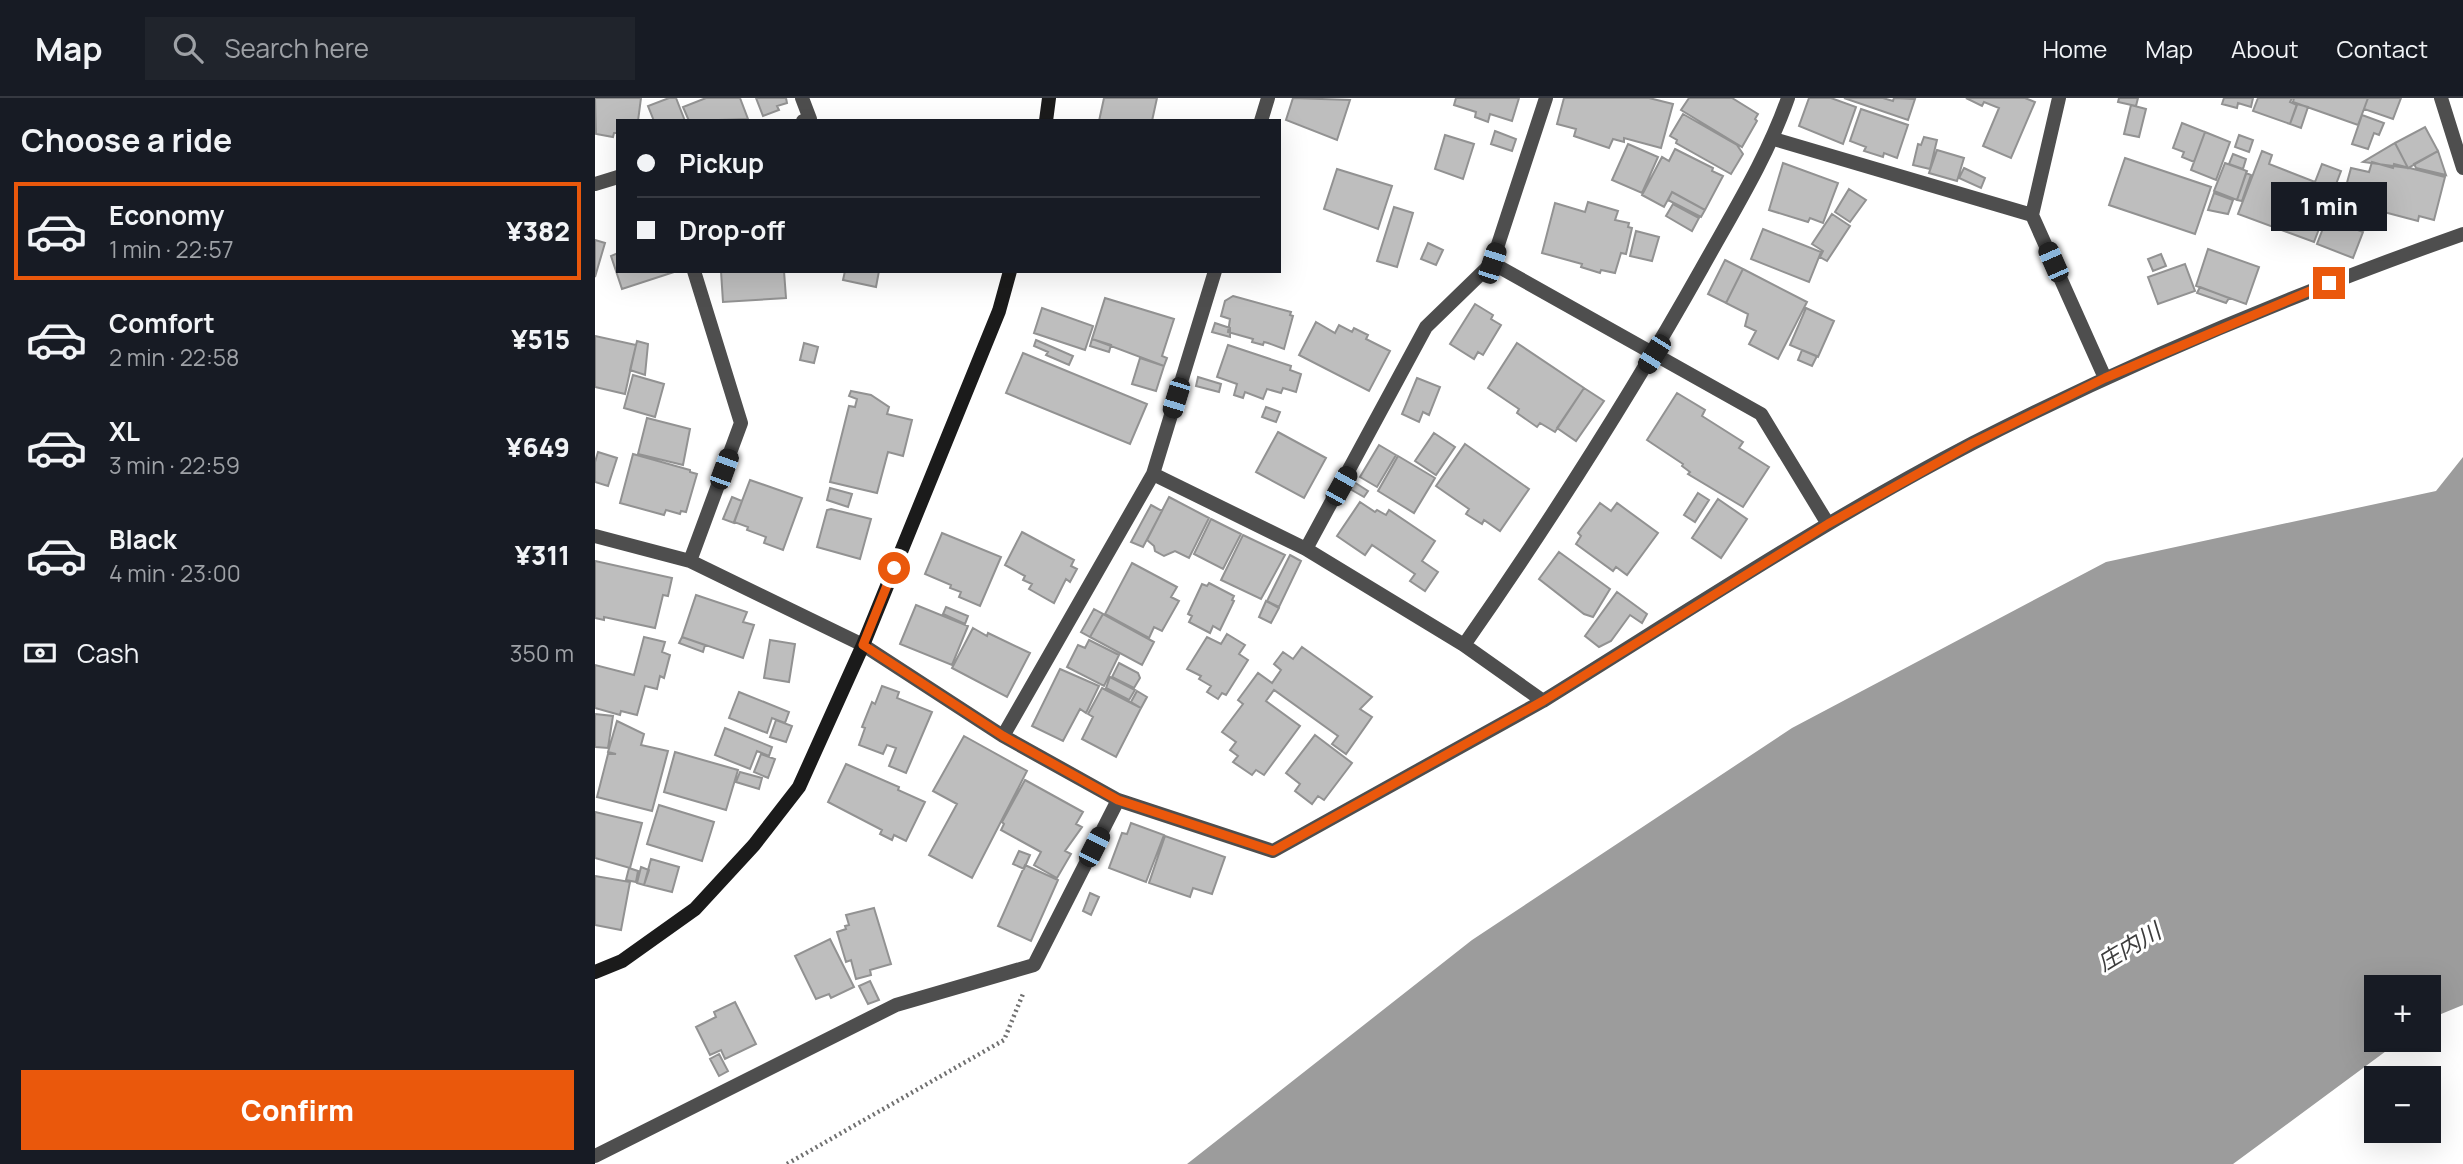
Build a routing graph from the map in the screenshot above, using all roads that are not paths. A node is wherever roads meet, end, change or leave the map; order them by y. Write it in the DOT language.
graph roads {
  1 [pos="802,98"];
  2 [pos="1049,98"];
  3 [pos="1268,98"];
  4 [pos="1546,98"];
  5 [pos="1788,98"];
  6 [pos="2059,98"];
  7 [pos="2441,98"];
  8 [pos="810,119"];
  9 [pos="1045,119"];
  10 [pos="1262,119"];
  11 [pos="1774,139"];
  12 [pos="2463,168"];
  13 [pos="616,178"];
  14 [pos="595,184"];
  15 [pos="2032,215"];
  16 [pos="2463,234"];
  17 [pos="1492,263"];
  18 [pos="695,273"];
  19 [pos="1009,273"];
  20 [pos="1214,273"];
  21 [pos="1654,354"];
  22 [pos="2105,378"];
  23 [pos="1153,474"];
  24 [pos="1828,524"];
  25 [pos="595,537"];
  26 [pos="1306,549"];
  27 [pos="690,561"];
  28 [pos="863,645"];
  29 [pos="1464,645"];
  30 [pos="1543,701"];
  31 [pos="1003,736"];
  32 [pos="1118,800"];
  33 [pos="595,972"];
  34 [pos="595,1156"];
  1 -- 8 [label="street"];
  2 -- 9 [label="street"];
  3 -- 10 [label="street"];
  4 -- 17 [label="street"];
  5 -- 11 [label="street"];
  6 -- 15 [label="street"];
  7 -- 12 [label="street"];
  11 -- 15 [label="street"];
  11 -- 21 [label="street"];
  13 -- 14 [label="street"];
  15 -- 22 [label="street"];
  16 -- 22 [label="street"];
  17 -- 21 [label="street"];
  17 -- 26 [label="street"];
  18 -- 27 [label="street"];
  19 -- 28 [label="street"];
  20 -- 23 [label="street"];
  21 -- 24 [label="street"];
  21 -- 29 [label="street"];
  22 -- 24 [label="street"];
  23 -- 26 [label="street"];
  23 -- 31 [label="street"];
  24 -- 30 [label="street"];
  25 -- 27 [label="street"];
  26 -- 29 [label="street"];
  27 -- 28 [label="street"];
  28 -- 31 [label="street"];
  28 -- 33 [label="street"];
  29 -- 30 [label="street"];
  30 -- 32 [label="street"];
  31 -- 32 [label="street"];
  32 -- 34 [label="street"];
}
